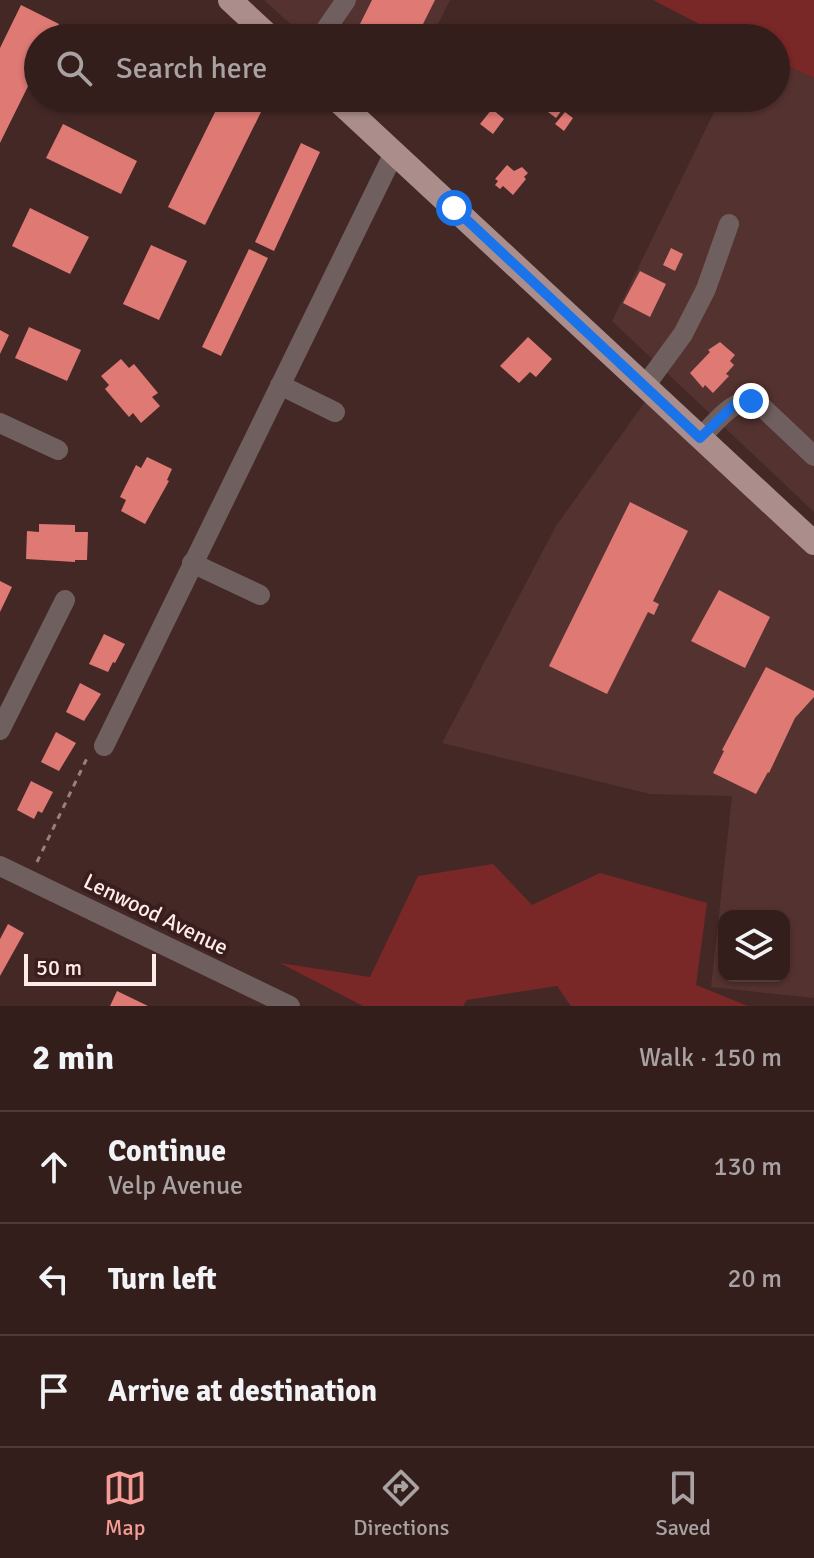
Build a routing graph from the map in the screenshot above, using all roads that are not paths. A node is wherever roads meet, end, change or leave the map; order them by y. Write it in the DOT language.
graph roads {
  1 [pos="230,0"];
  2 [pos="346,0"];
  3 [pos="256,24"];
  4 [pos="330,24"];
  5 [pos="350,112"];
  6 [pos="394,153"];
  7 [pos="729,224"];
  8 [pos="280,385"];
  9 [pos="645,386"];
  10 [pos="335,412"];
  11 [pos="0,423"];
  12 [pos="700,438"];
  13 [pos="58,450"];
  14 [pos="814,456"];
  15 [pos="814,543"];
  16 [pos="192,563"];
  17 [pos="260,595"];
  18 [pos="65,600"];
  19 [pos="0,730"];
  20 [pos="104,746"];
  21 [pos="0,866"];
  22 [pos="290,1006"];
  1 -- 3 [label="main road"];
  2 -- 4 [label="street"];
  5 -- 6 [label="main road"];
  6 -- 8 [label="street"];
  6 -- 9 [label="main road"];
  7 -- 9 [label="street"];
  8 -- 10 [label="street"];
  8 -- 16 [label="street"];
  9 -- 12 [label="main road"];
  11 -- 13 [label="street"];
  12 -- 14 [label="street"];
  12 -- 15 [label="main road"];
  16 -- 17 [label="street"];
  16 -- 20 [label="street"];
  18 -- 19 [label="street"];
  21 -- 22 [label="street, Lenwood Avenue"];
}
